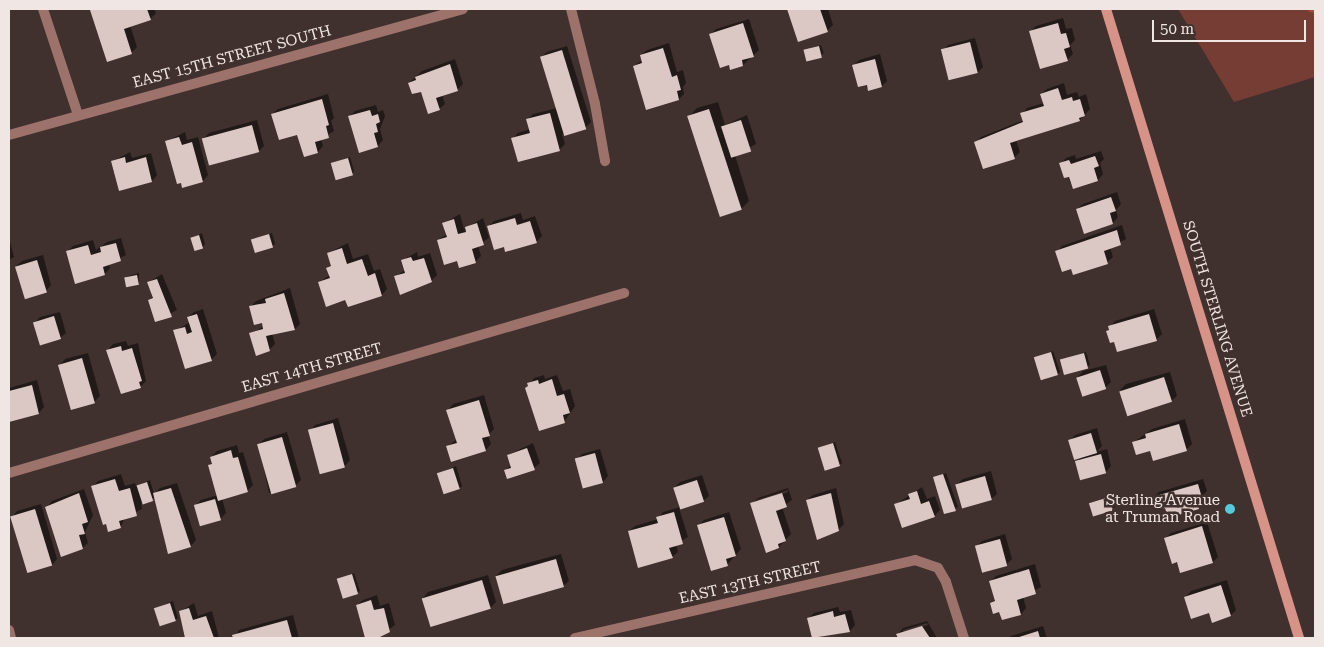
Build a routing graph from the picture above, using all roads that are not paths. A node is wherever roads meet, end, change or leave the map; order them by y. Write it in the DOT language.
graph roads {
  1 [pos="43,9"];
  2 [pos="463,9"];
  3 [pos="571,9"];
  4 [pos="1106,9"];
  5 [pos="78,115"];
  6 [pos="9,135"];
  7 [pos="605,161"];
  8 [pos="624,293"];
  9 [pos="9,473"];
  10 [pos="9,630"];
  11 [pos="11,638"];
  12 [pos="575,638"];
  13 [pos="964,638"];
  14 [pos="1299,638"];
  1 -- 5 [label="street"];
  2 -- 5 [label="street, EAST 15TH STREET SOUTH"];
  3 -- 7 [label="street"];
  4 -- 14 [label="main road, SOUTH STERLING AVENUE"];
  5 -- 6 [label="street, EAST 15TH STREET SOUTH"];
  8 -- 9 [label="street, EAST 14TH STREET"];
  10 -- 11 [label="street"];
  12 -- 13 [label="street, EAST 13TH STREET"];
}
